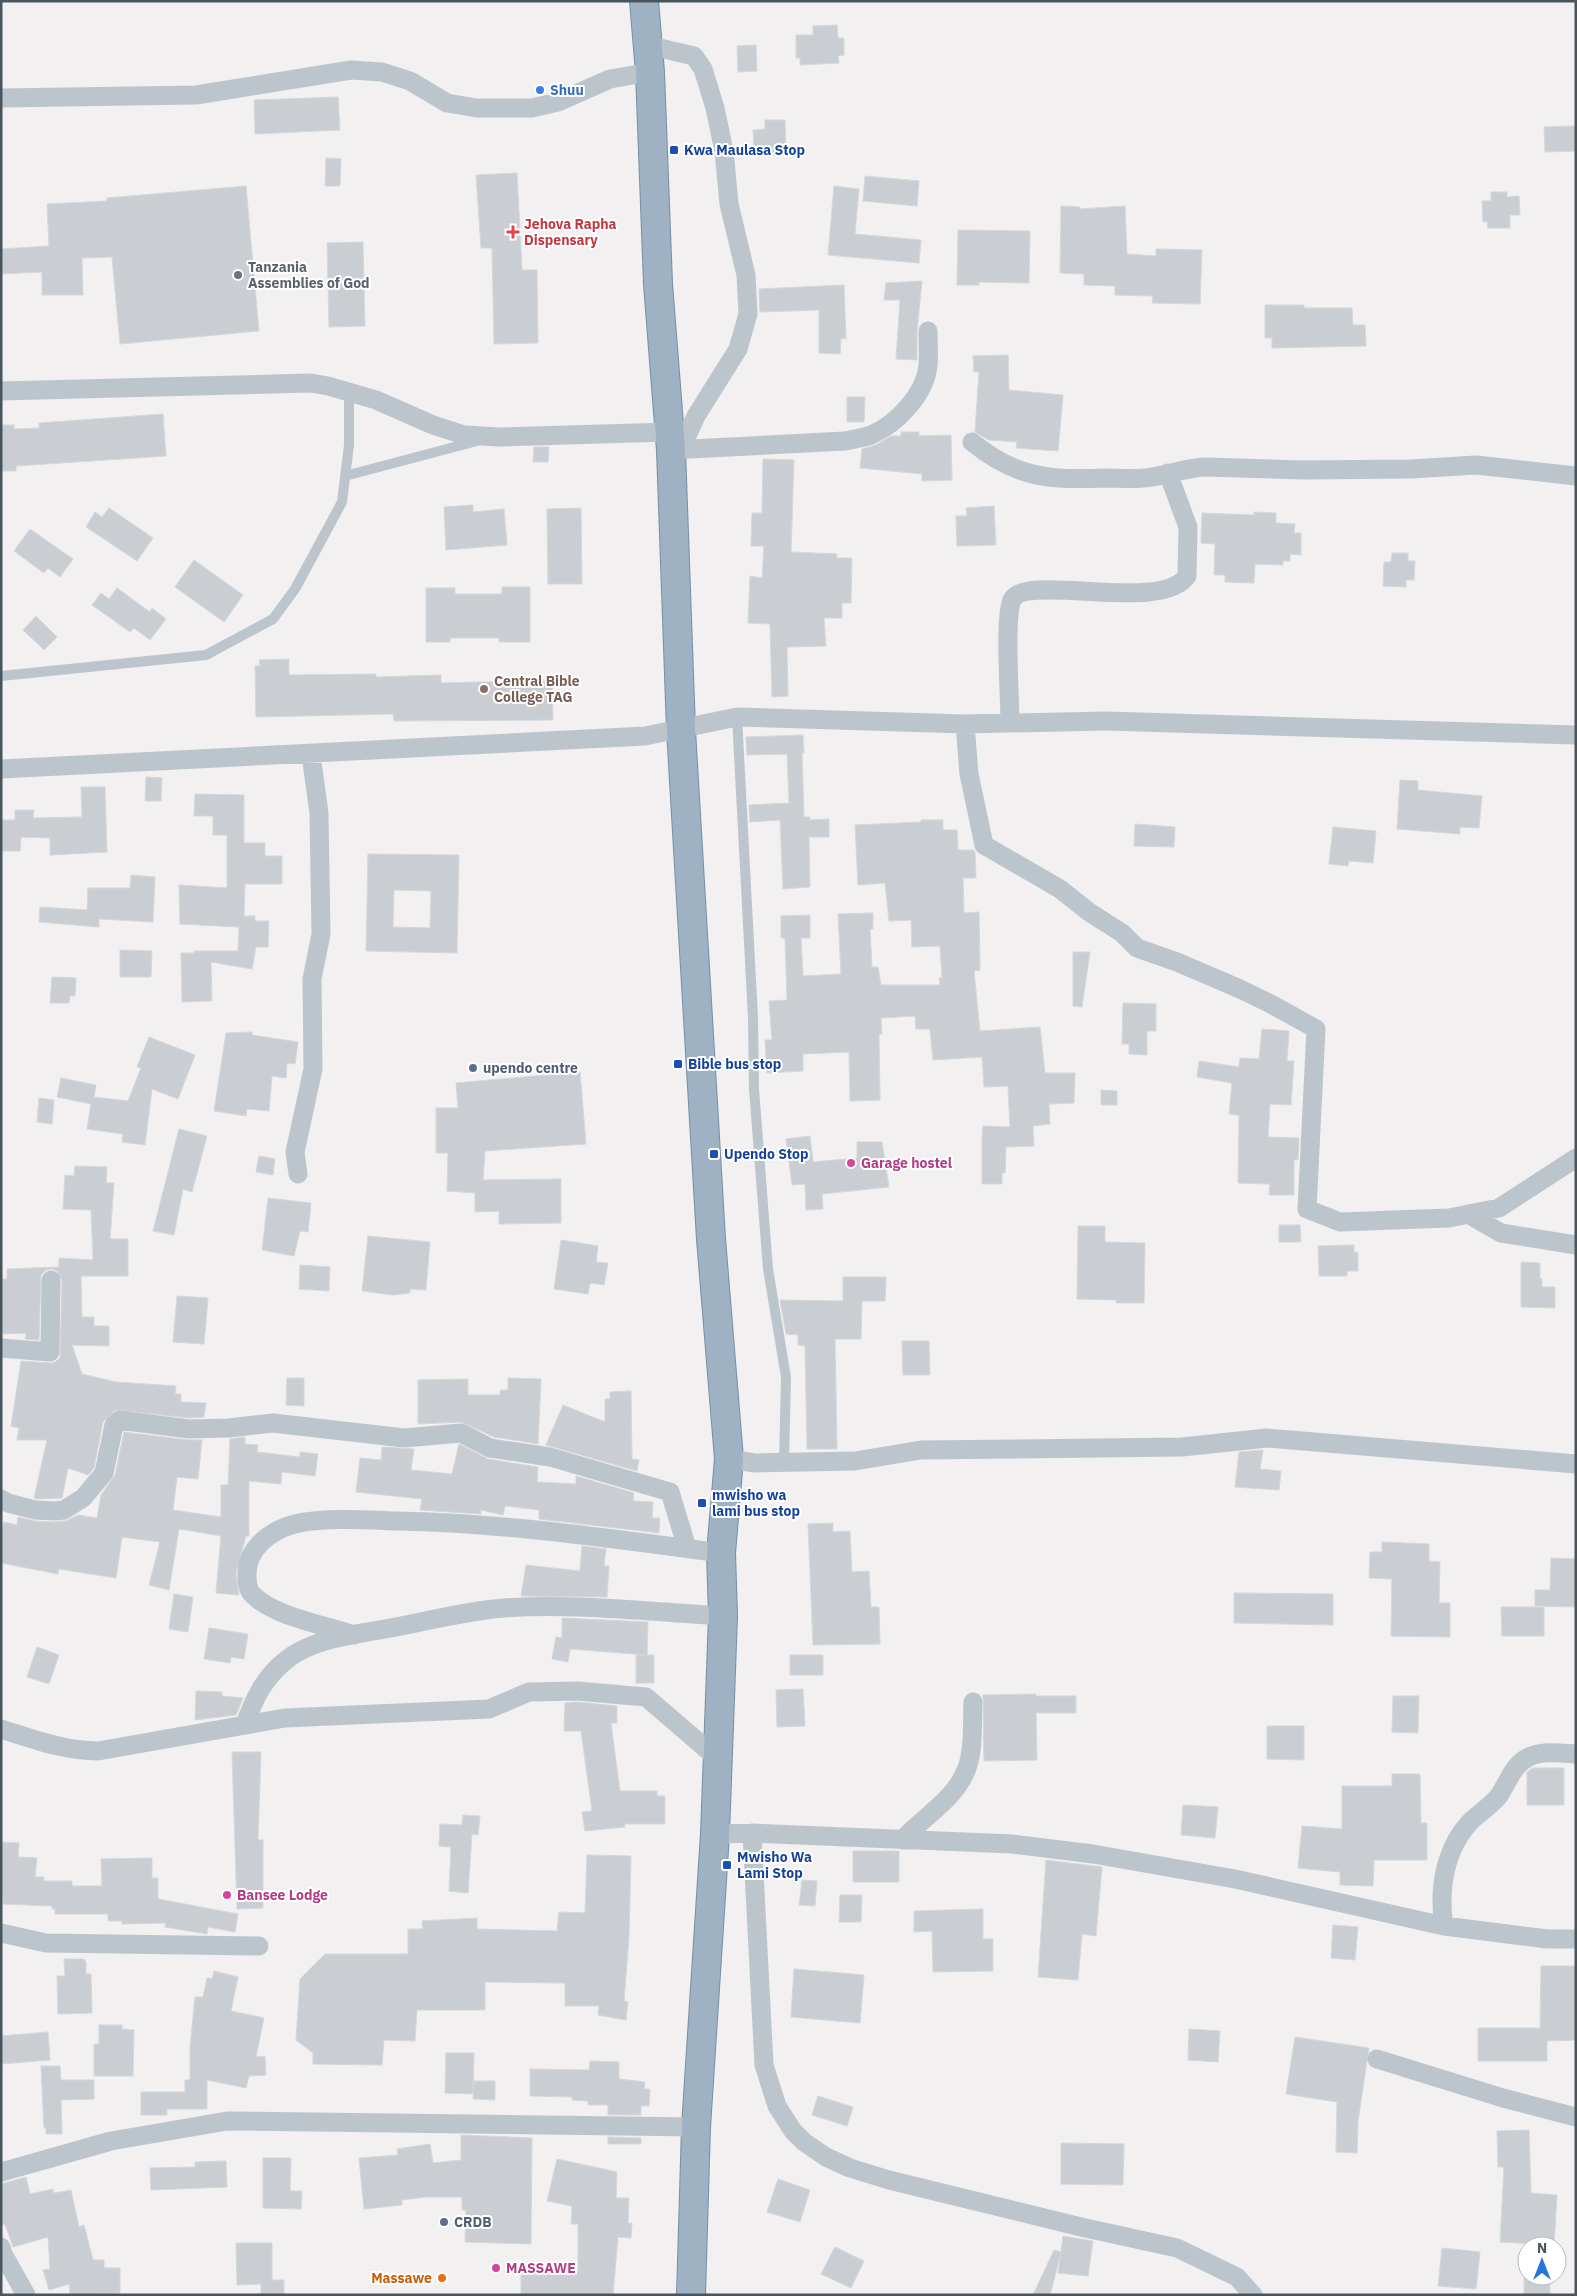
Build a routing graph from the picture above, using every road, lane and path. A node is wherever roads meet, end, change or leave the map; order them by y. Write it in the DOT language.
graph roads {
  1 [pos="644,1"];
  2 [pos="647,45"];
  3 [pos="650,72"];
  4 [pos="1,98"];
  5 [pos="928,331"];
  6 [pos="1,391"];
  7 [pos="349,392"];
  8 [pos="495,436"];
  9 [pos="972,442"];
  10 [pos="673,444"];
  11 [pos="1168,473"];
  12 [pos="345,476"];
  13 [pos="1576,476"];
  14 [pos="1,676"];
  15 [pos="737,717"];
  16 [pos="1010,722"];
  17 [pos="965,724"];
  18 [pos="681,730"];
  19 [pos="1576,735"];
  20 [pos="311,754"];
  21 [pos="1,769"];
  22 [pos="1576,1158"];
  23 [pos="298,1174"];
  24 [pos="1468,1214"];
  25 [pos="1576,1245"];
  26 [pos="51,1280"];
  27 [pos="1,1348"];
  28 [pos="729,1459"];
  29 [pos="784,1462"];
  30 [pos="1576,1464"];
  31 [pos="1,1499"];
  32 [pos="687,1548"];
  33 [pos="721,1553"];
  34 [pos="723,1616"];
  35 [pos="354,1635"];
  36 [pos="973,1702"];
  37 [pos="244,1724"];
  38 [pos="1,1730"];
  39 [pos="1576,1754"];
  40 [pos="718,1759"];
  41 [pos="715,1834"];
  42 [pos="752,1834"];
  43 [pos="902,1840"];
  44 [pos="1444,1926"];
  45 [pos="1,1934"];
  46 [pos="1576,1939"];
  47 [pos="259,1946"];
  48 [pos="1377,2059"];
  49 [pos="1576,2117"];
  50 [pos="696,2127"];
  51 [pos="1,2172"];
  52 [pos="2,2252"];
  53 [pos="26,2295"];
  54 [pos="691,2295"];
  55 [pos="1253,2295"];
  1 -- 2 [label="highway"];
  2 -- 3 [label="highway"];
  2 -- 10 [label="street"];
  3 -- 4 [label="street"];
  3 -- 10 [label="highway"];
  5 -- 10 [label="street"];
  6 -- 7 [label="street"];
  7 -- 8 [label="street"];
  7 -- 12 [label="lane"];
  8 -- 10 [label="street"];
  8 -- 12 [label="lane"];
  9 -- 11 [label="street"];
  10 -- 18 [label="highway"];
  11 -- 13 [label="street"];
  11 -- 16 [label="street"];
  12 -- 14 [label="lane"];
  15 -- 17 [label="street"];
  15 -- 18 [label="street"];
  15 -- 29 [label="lane"];
  16 -- 17 [label="street"];
  16 -- 19 [label="street"];
  17 -- 24 [label="street"];
  18 -- 20 [label="street"];
  18 -- 28 [label="highway"];
  20 -- 21 [label="street"];
  20 -- 23 [label="street"];
  22 -- 24 [label="street"];
  24 -- 25 [label="street"];
  26 -- 27 [label="street"];
  28 -- 29 [label="street"];
  28 -- 33 [label="highway"];
  29 -- 30 [label="street"];
  31 -- 32 [label="street"];
  32 -- 33 [label="street"];
  32 -- 35 [label="street"];
  33 -- 34 [label="highway"];
  34 -- 35 [label="street"];
  34 -- 40 [label="highway"];
  35 -- 37 [label="street"];
  36 -- 43 [label="street"];
  37 -- 38 [label="street"];
  37 -- 40 [label="street"];
  39 -- 44 [label="street"];
  40 -- 41 [label="highway"];
  41 -- 42 [label="street"];
  41 -- 50 [label="highway"];
  42 -- 43 [label="street"];
  42 -- 55 [label="street"];
  43 -- 44 [label="street"];
  44 -- 46 [label="street"];
  45 -- 47 [label="street"];
  48 -- 49 [label="street"];
  50 -- 51 [label="street"];
  50 -- 54 [label="highway"];
  52 -- 53 [label="street"];
}
